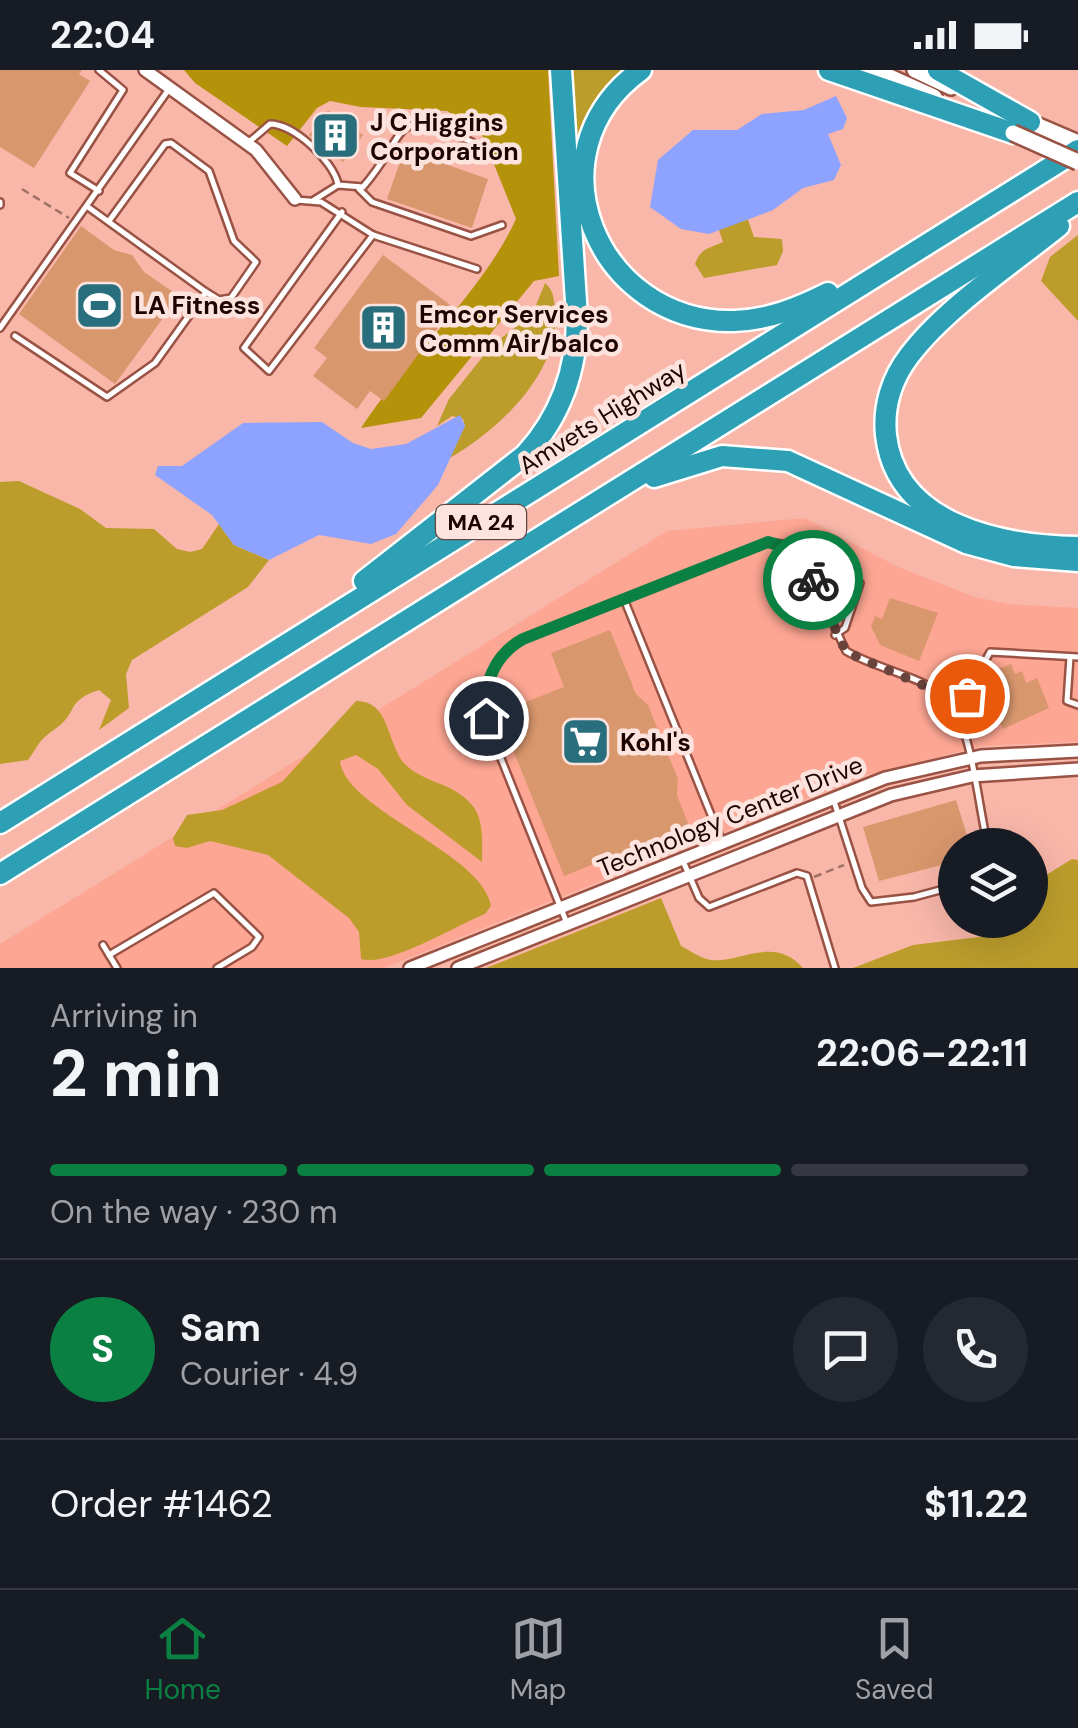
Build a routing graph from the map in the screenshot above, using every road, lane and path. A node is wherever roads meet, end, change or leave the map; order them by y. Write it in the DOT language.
graph roads {
  1 [pos="99,70"];
  2 [pos="145,70"];
  3 [pos="561,70"];
  4 [pos="642,70"];
  5 [pos="828,70"];
  6 [pos="874,70"];
  7 [pos="914,70"];
  8 [pos="938,70"];
  9 [pos="169,89"];
  10 [pos="1022,128"];
  11 [pos="472,142"];
  12 [pos="246,144"];
  13 [pos="1078,147"];
  14 [pos="1078,162"];
  15 [pos="338,185"];
  16 [pos="358,188"];
  17 [pos="22,189"];
  18 [pos="99,191"];
  19 [pos="295,200"];
  20 [pos="314,200"];
  21 [pos="1078,202"];
  22 [pos="88,207"];
  23 [pos="1078,210"];
  24 [pos="342,212"];
  25 [pos="70,219"];
  26 [pos="108,221"];
  27 [pos="962,222"];
  28 [pos="502,225"];
  29 [pos="373,235"];
  30 [pos="477,269"];
  31 [pos="206,292"];
  32 [pos="0,328"];
  33 [pos="15,336"];
  34 [pos="532,542"];
  35 [pos="1078,548"];
  36 [pos="1078,562"];
  37 [pos="807,564"];
  38 [pos="624,598"];
  39 [pos="835,635"];
  40 [pos="1074,657"];
  41 [pos="1078,705"];
  42 [pos="953,708"];
  43 [pos="169,718"];
  44 [pos="1078,752"];
  45 [pos="970,758"];
  46 [pos="1078,769"];
  47 [pos="972,776"];
  48 [pos="833,798"];
  49 [pos="840,814"];
  50 [pos="0,822"];
  51 [pos="984,828"];
  52 [pos="722,842"];
  53 [pos="682,858"];
  54 [pos="839,866"];
  55 [pos="0,874"];
  56 [pos="689,875"];
  57 [pos="810,879"];
  58 [pos="938,891"];
  59 [pos="560,908"];
  60 [pos="567,924"];
  61 [pos="102,944"];
  62 [pos="109,954"];
  63 [pos="117,968"];
  64 [pos="217,968"];
  65 [pos="410,968"];
  66 [pos="458,968"];
  67 [pos="835,968"];
  1 -- 18 [label="lane"];
  2 -- 9 [label="street"];
  3 -- 43 [label="highway"];
  4 -- 27 [label="highway"];
  5 -- 10 [label="highway"];
  6 -- 10 [label="main road"];
  7 -- 10 [label="main road"];
  8 -- 10 [label="highway"];
  9 -- 12 [label="street"];
  9 -- 18 [label="lane"];
  10 -- 13 [label="main road"];
  10 -- 14 [label="main road, bridge"];
  11 -- 16 [label="lane"];
  12 -- 15 [label="lane"];
  12 -- 19 [label="street"];
  13 -- 27 [label="highway, Amvets Highway / MA 24"];
  15 -- 16 [label="lane"];
  15 -- 20 [label="lane"];
  16 -- 28 [label="lane"];
  17 -- 25 [label="path"];
  18 -- 22 [label="lane"];
  19 -- 20 [label="lane"];
  20 -- 24 [label="lane"];
  21 -- 34 [label="highway, MA 24"];
  22 -- 26 [label="lane"];
  22 -- 32 [label="lane"];
  23 -- 35 [label="highway"];
  24 -- 29 [label="lane"];
  24 -- 29 [label="lane"];
  26 -- 31 [label="lane"];
  26 -- 31 [label="lane"];
  27 -- 43 [label="highway, Amvets Highway / MA 24"];
  29 -- 30 [label="lane"];
  31 -- 33 [label="lane"];
  34 -- 36 [label="highway"];
  34 -- 55 [label="highway, MA 24"];
  37 -- 38 [label="lane"];
  37 -- 39 [label="lane"];
  37 -- 39 [label="lane"];
  38 -- 52 [label="lane"];
  38 -- 59 [label="lane"];
  39 -- 42 [label="lane"];
  40 -- 41 [label="lane"];
  40 -- 42 [label="lane"];
  42 -- 45 [label="lane"];
  43 -- 50 [label="highway, Amvets Highway / MA 24"];
  44 -- 45 [label="street, Technology Center Drive"];
  45 -- 47 [label="lane"];
  45 -- 48 [label="street, Technology Center Drive"];
  46 -- 47 [label="street, Technology Center Drive"];
  47 -- 49 [label="street, Technology Center Drive"];
  47 -- 51 [label="lane"];
  48 -- 49 [label="lane"];
  48 -- 52 [label="street, Technology Center Drive"];
  49 -- 56 [label="street, Technology Center Drive"];
  49 -- 58 [label="lane"];
  52 -- 53 [label="street, Technology Center Drive"];
  53 -- 56 [label="lane"];
  53 -- 59 [label="street, Technology Center Drive"];
  54 -- 57 [label="path"];
  56 -- 57 [label="lane"];
  56 -- 60 [label="street, Technology Center Drive"];
  57 -- 67 [label="lane"];
  59 -- 60 [label="lane"];
  59 -- 65 [label="street, Technology Center Drive"];
  60 -- 66 [label="street, Technology Center Drive"];
  61 -- 62 [label="lane"];
  62 -- 63 [label="lane"];
  62 -- 64 [label="lane"];
}
